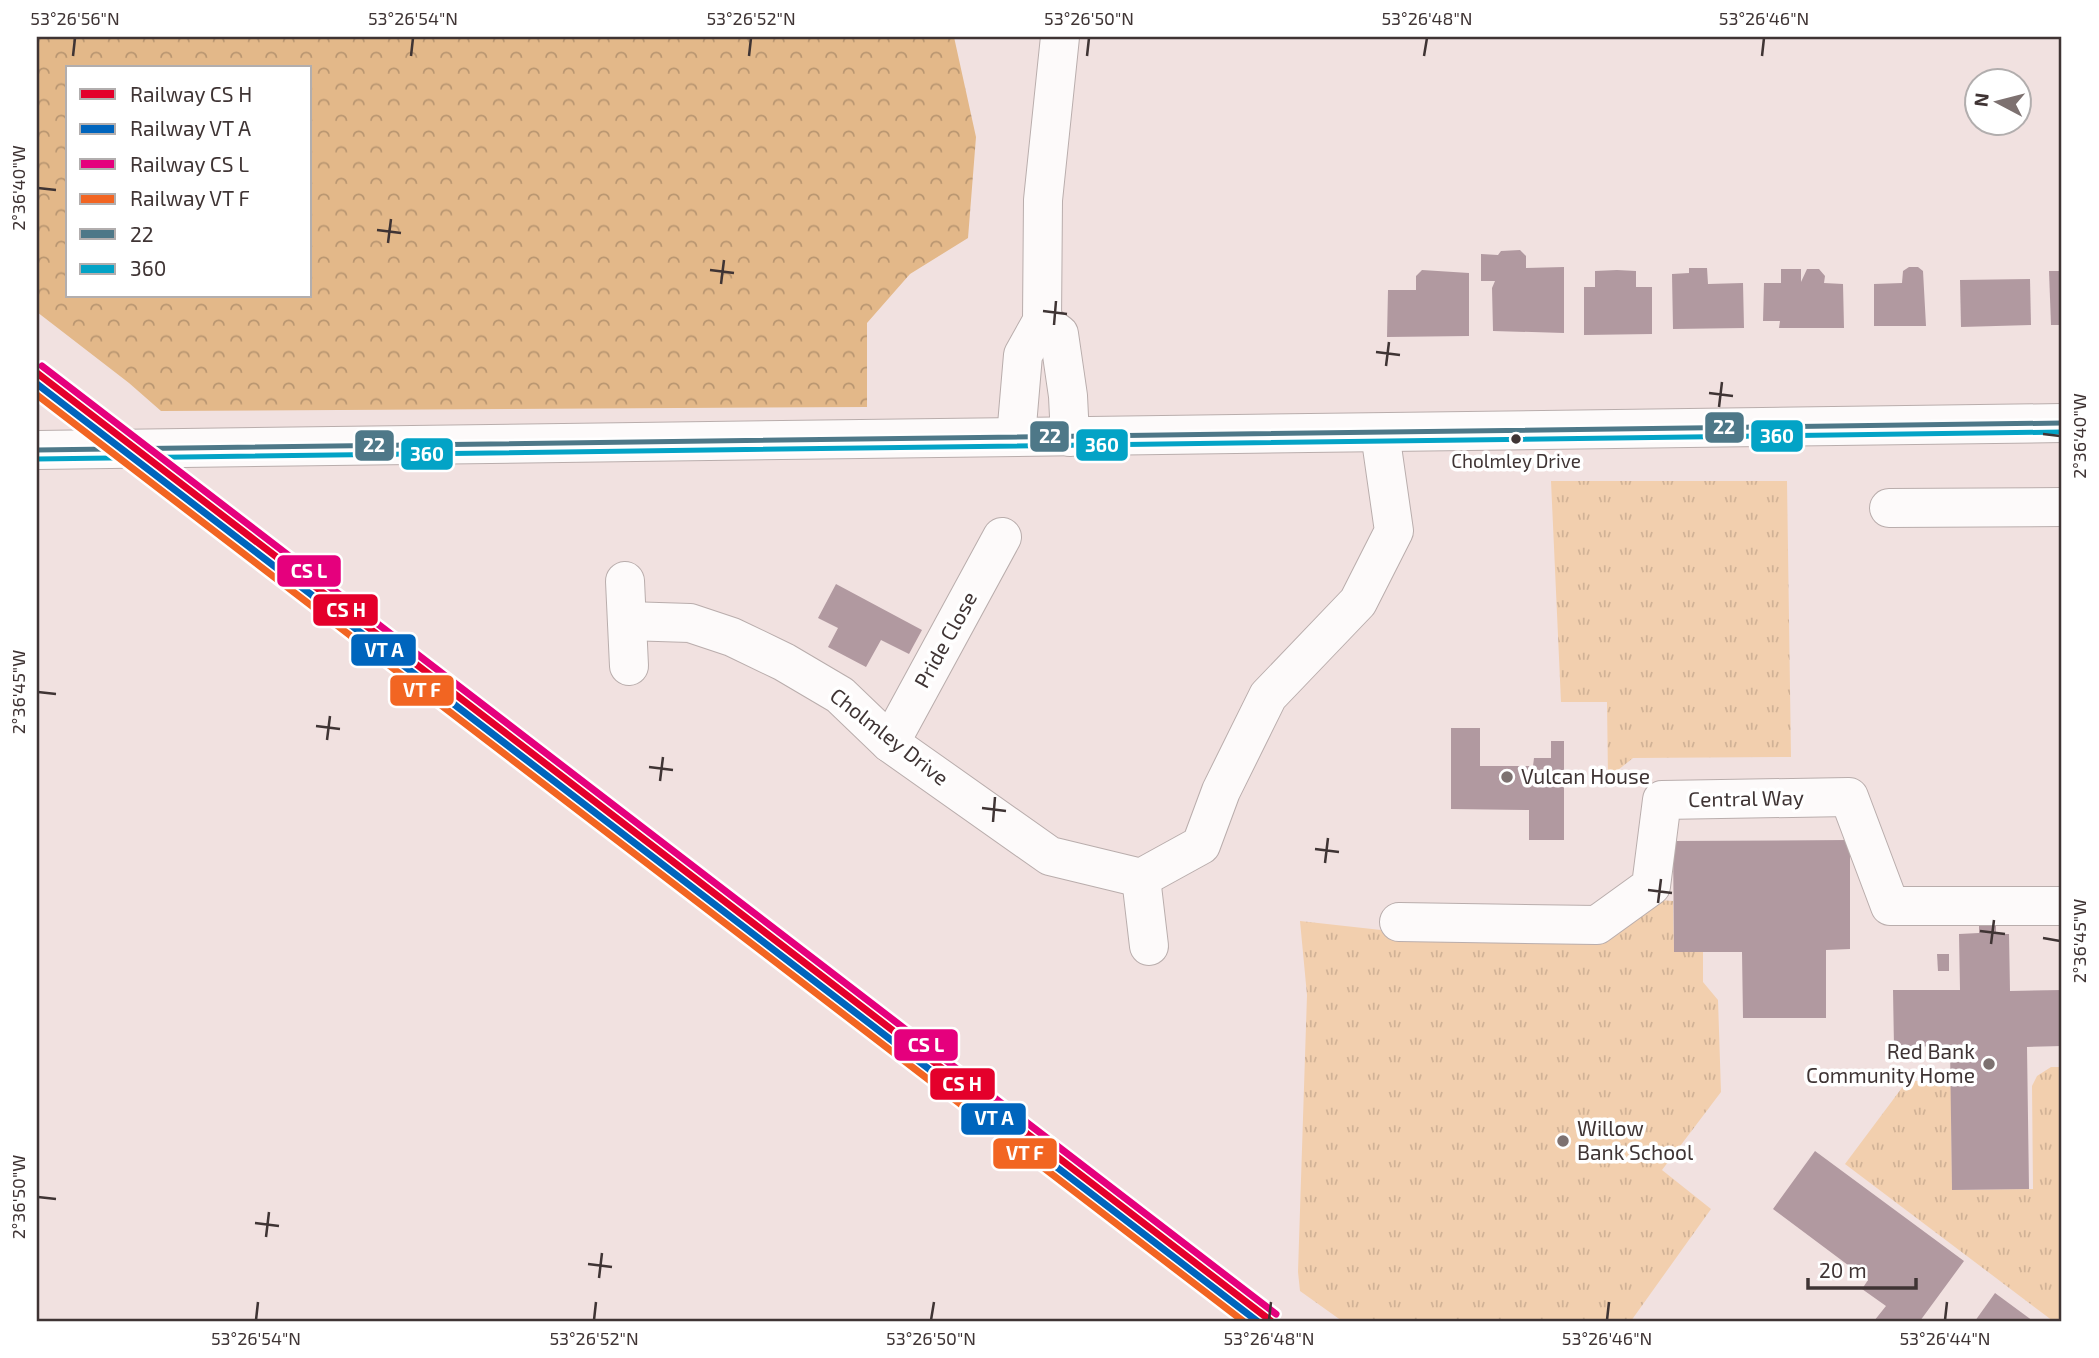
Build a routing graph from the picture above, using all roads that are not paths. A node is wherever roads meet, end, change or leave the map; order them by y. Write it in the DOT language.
graph roads {
  1 [pos="1060,37"];
  2 [pos="1042,321"];
  3 [pos="2062,423"];
  4 [pos="1380,433"];
  5 [pos="1016,437"];
  6 [pos="1070,437"];
  7 [pos="37,450"];
  8 [pos="2062,507"];
  9 [pos="1889,508"];
  10 [pos="1002,537"];
  11 [pos="625,581"];
  12 [pos="627,621"];
  13 [pos="629,666"];
  14 [pos="890,743"];
  15 [pos="1142,878"];
  16 [pos="2062,906"];
  17 [pos="1399,922"];
  18 [pos="1149,946"];
  1 -- 2 [label="main road"];
  2 -- 5 [label="main road"];
  2 -- 6 [label="main road"];
  3 -- 4 [label="main road"];
  4 -- 6 [label="main road"];
  4 -- 15 [label="main road"];
  5 -- 6 [label="main road"];
  5 -- 7 [label="main road"];
  8 -- 9 [label="main road"];
  10 -- 14 [label="main road, Pride Close"];
  11 -- 12 [label="main road"];
  12 -- 13 [label="main road"];
  12 -- 14 [label="main road, Cholmley Drive"];
  14 -- 15 [label="main road, Cholmley Drive"];
  15 -- 18 [label="main road"];
  16 -- 17 [label="main road, Central Way"];
}
